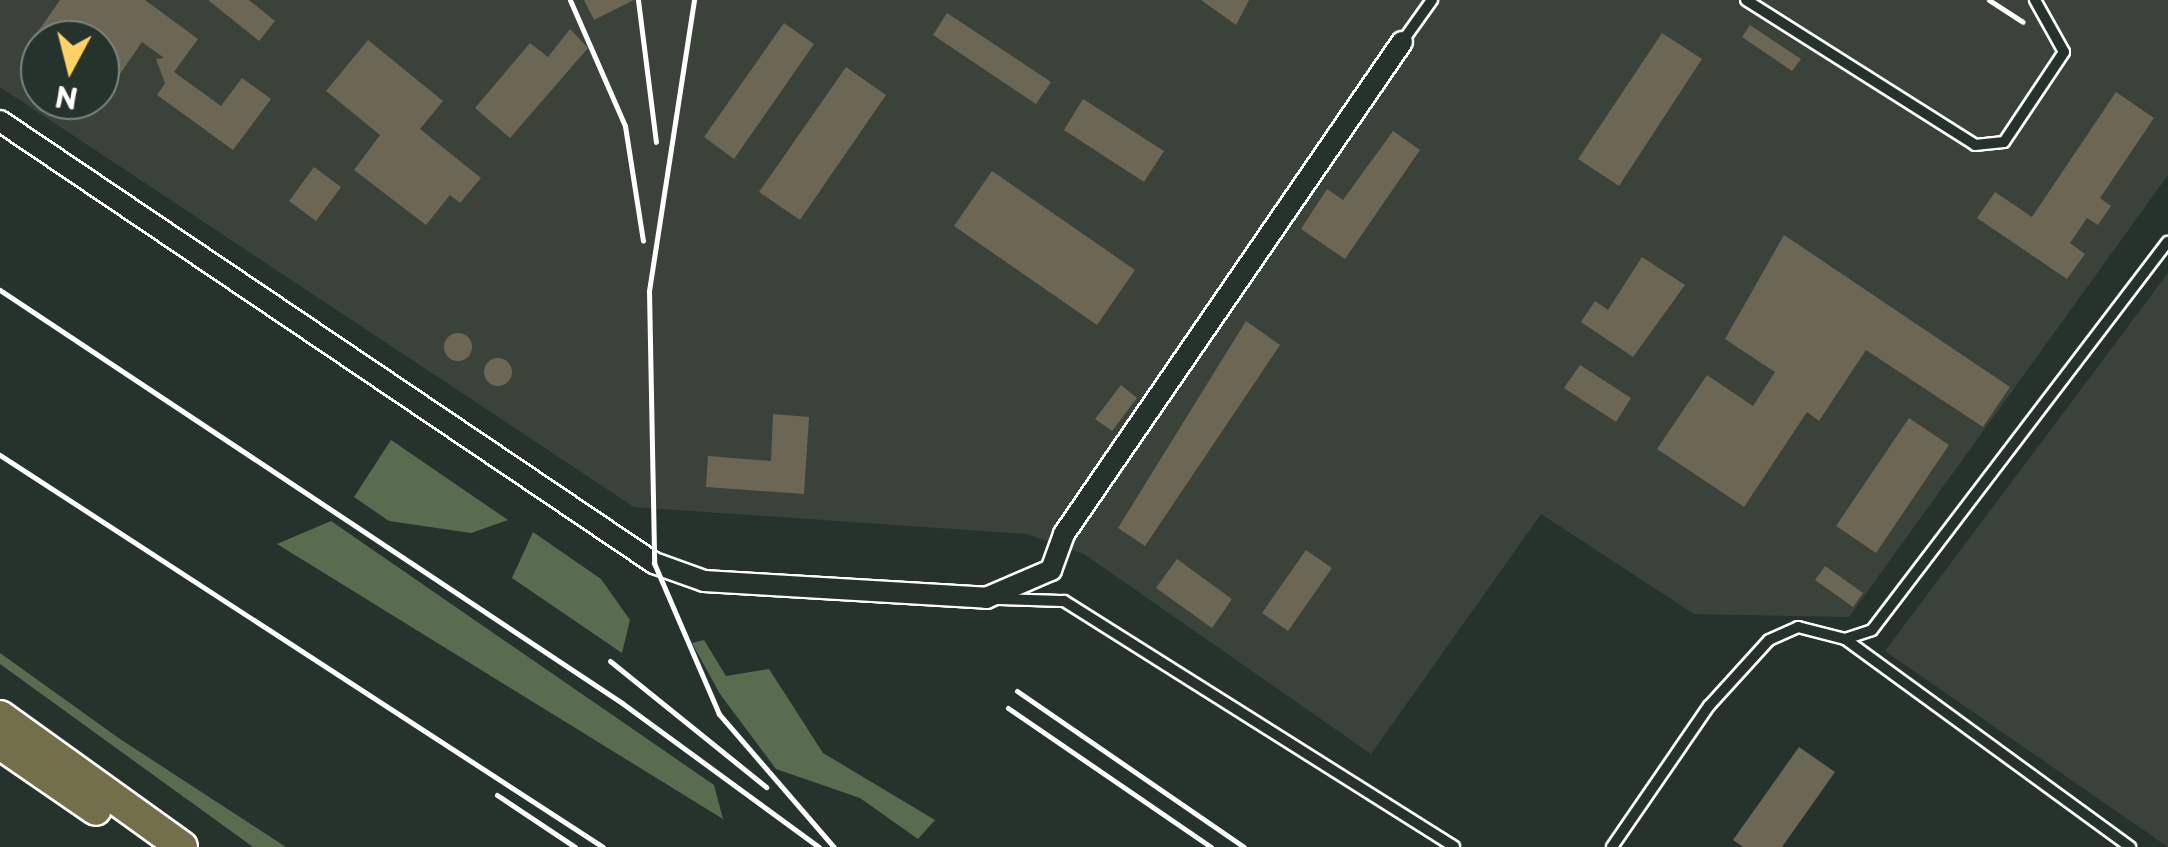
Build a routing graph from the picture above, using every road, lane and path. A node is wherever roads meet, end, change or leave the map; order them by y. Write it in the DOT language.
graph roads {
  1 [pos="1432,0"];
  2 [pos="1746,0"];
  3 [pos="2034,0"];
  4 [pos="1402,42"];
  5 [pos="0,122"];
  6 [pos="2168,242"];
  7 [pos="986,598"];
  8 [pos="1844,639"];
  9 [pos="0,716"];
  10 [pos="0,744"];
  11 [pos="150,847"];
  12 [pos="182,847"];
  13 [pos="1454,847"];
  14 [pos="1612,847"];
  15 [pos="2130,847"];
  1 -- 4 [label="lane"];
  2 -- 3 [label="lane"];
  4 -- 7 [label="street"];
  5 -- 7 [label="street"];
  6 -- 8 [label="lane"];
  7 -- 13 [label="lane"];
  8 -- 14 [label="lane"];
  8 -- 15 [label="lane"];
  9 -- 12 [label="main road"];
  10 -- 11 [label="main road"];
}
